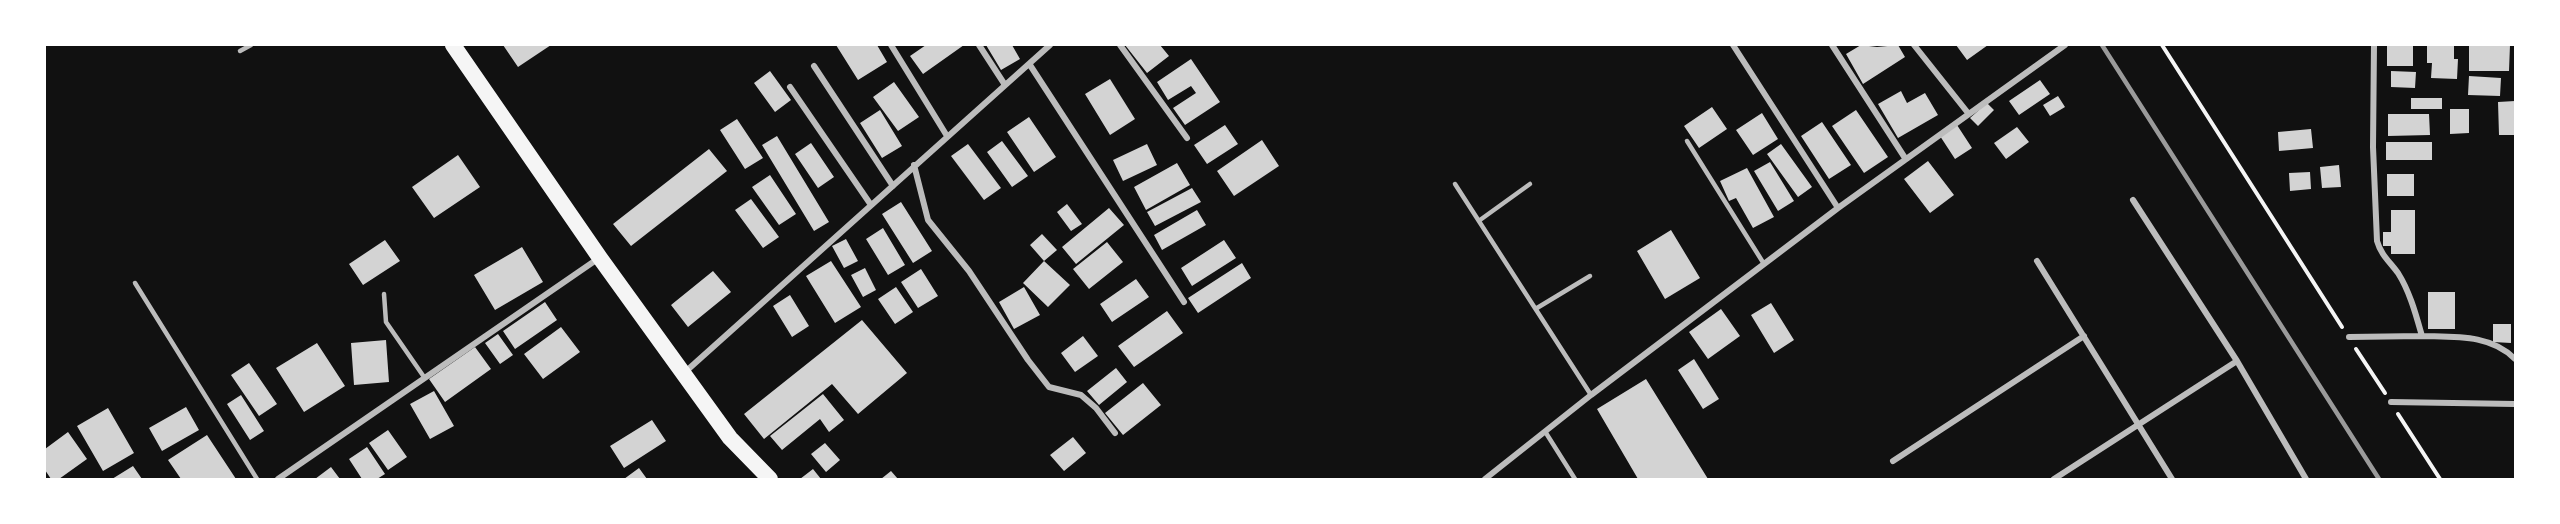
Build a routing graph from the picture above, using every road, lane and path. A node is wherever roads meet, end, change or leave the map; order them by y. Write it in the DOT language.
graph roads {
  1 [pos="251,45"];
  2 [pos="453,45"];
  3 [pos="891,45"];
  4 [pos="980,45"];
  5 [pos="1050,45"];
  6 [pos="1120,45"];
  7 [pos="1733,45"];
  8 [pos="1832,45"];
  9 [pos="1914,45"];
  10 [pos="2065,45"];
  11 [pos="2162,45"];
  12 [pos="2374,45"];
  13 [pos="240,51"];
  14 [pos="1030,65"];
  15 [pos="814,66"];
  16 [pos="1005,85"];
  17 [pos="790,87"];
  18 [pos="1968,113"];
  19 [pos="947,136"];
  20 [pos="1187,138"];
  21 [pos="1688,141"];
  22 [pos="1905,158"];
  23 [pos="914,165"];
  24 [pos="1455,184"];
  25 [pos="1530,184"];
  26 [pos="893,186"];
  27 [pos="2133,200"];
  28 [pos="872,204"];
  29 [pos="1838,208"];
  30 [pos="1480,220"];
  31 [pos="600,258"];
  32 [pos="2037,261"];
  33 [pos="1764,264"];
  34 [pos="1590,276"];
  35 [pos="135,283"];
  36 [pos="384,294"];
  37 [pos="1184,302"];
  38 [pos="1537,308"];
  39 [pos="2084,336"];
  40 [pos="2422,336"];
  41 [pos="2349,338"];
  42 [pos="2515,358"];
  43 [pos="2237,361"];
  44 [pos="684,374"];
  45 [pos="424,377"];
  46 [pos="1591,395"];
  47 [pos="2391,402"];
  48 [pos="2515,404"];
  49 [pos="2140,424"];
  50 [pos="1115,433"];
  51 [pos="1546,433"];
  52 [pos="1893,461"];
  53 [pos="257,479"];
  54 [pos="279,479"];
  55 [pos="770,479"];
  56 [pos="1485,479"];
  57 [pos="1575,479"];
  58 [pos="2054,479"];
  59 [pos="2172,479"];
  60 [pos="2306,479"];
  61 [pos="2440,479"];
  1 -- 13 [label="lane"];
  2 -- 31 [label="highway"];
  3 -- 19 [label="street"];
  4 -- 16 [label="street"];
  5 -- 14 [label="street"];
  6 -- 20 [label="street"];
  7 -- 29 [label="street"];
  8 -- 22 [label="street"];
  9 -- 18 [label="street"];
  10 -- 18 [label="street"];
  11 -- 41 [label="path"];
  12 -- 40 [label="street"];
  14 -- 16 [label="street"];
  14 -- 37 [label="street"];
  15 -- 26 [label="street"];
  16 -- 19 [label="street"];
  17 -- 28 [label="street"];
  18 -- 22 [label="street"];
  19 -- 23 [label="street"];
  21 -- 33 [label="lane"];
  22 -- 29 [label="street"];
  23 -- 26 [label="street"];
  23 -- 50 [label="street"];
  24 -- 30 [label="lane"];
  25 -- 30 [label="lane"];
  26 -- 28 [label="street"];
  27 -- 43 [label="street"];
  28 -- 44 [label="street"];
  29 -- 33 [label="street"];
  30 -- 38 [label="lane"];
  31 -- 44 [label="highway"];
  31 -- 45 [label="street"];
  32 -- 39 [label="street"];
  33 -- 46 [label="street"];
  34 -- 38 [label="lane"];
  35 -- 53 [label="lane"];
  36 -- 45 [label="lane"];
  38 -- 46 [label="lane"];
  39 -- 49 [label="street"];
  39 -- 52 [label="street"];
  40 -- 41 [label="street"];
  40 -- 42 [label="street"];
  41 -- 47 [label="path"];
  43 -- 49 [label="street"];
  43 -- 60 [label="street"];
  44 -- 55 [label="highway"];
  45 -- 54 [label="street"];
  46 -- 51 [label="street"];
  47 -- 48 [label="street"];
  47 -- 61 [label="path"];
  49 -- 58 [label="street"];
  49 -- 59 [label="street"];
  51 -- 56 [label="street"];
  51 -- 57 [label="lane"];
}
